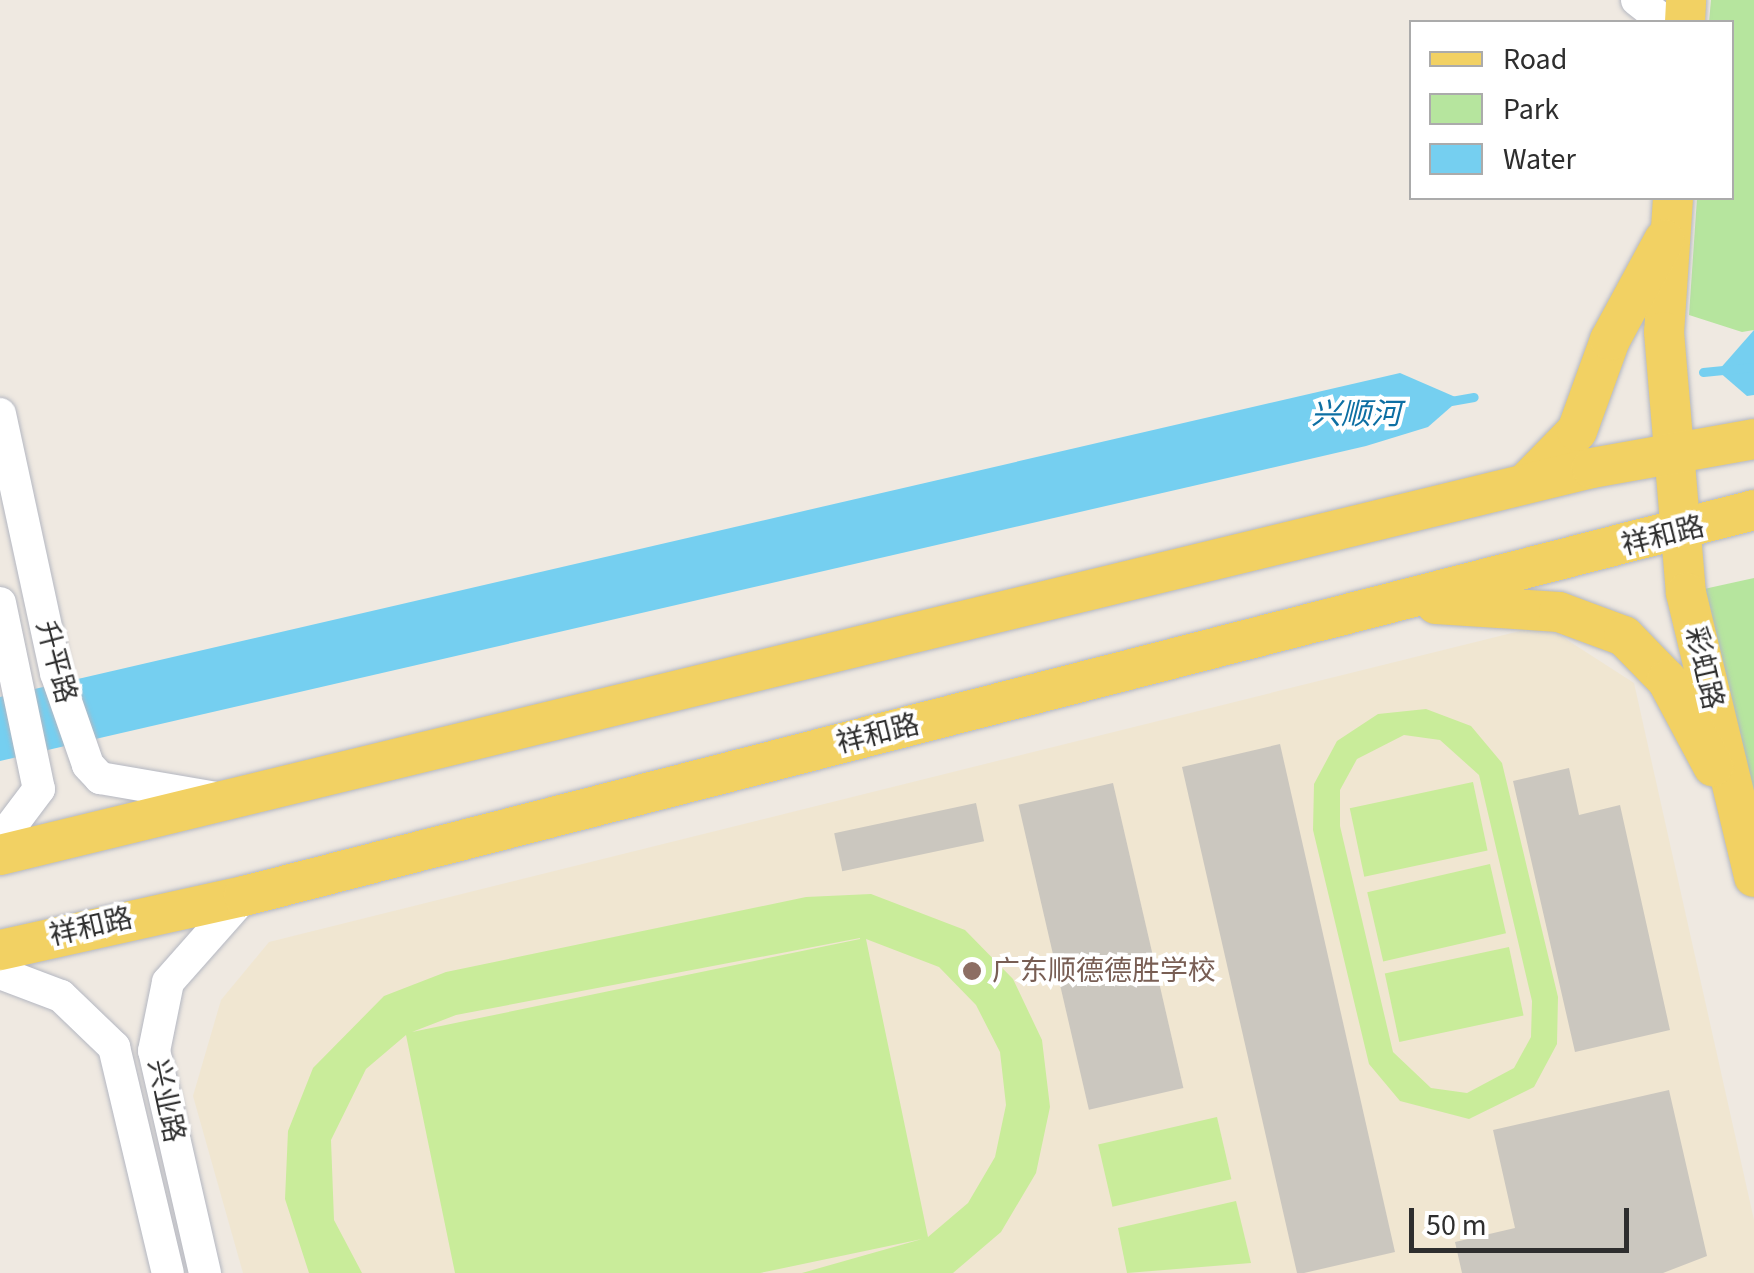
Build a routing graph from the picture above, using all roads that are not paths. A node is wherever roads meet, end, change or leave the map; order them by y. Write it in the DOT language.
graph roads {
  1 [pos="1637,0"];
  2 [pos="1662,20"];
  3 [pos="1672,213"];
  4 [pos="0,414"];
  5 [pos="1754,440"];
  6 [pos="1672,455"];
  7 [pos="1524,486"];
  8 [pos="1754,510"];
  9 [pos="1680,534"];
  10 [pos="1397,601"];
  11 [pos="0,603"];
  12 [pos="226,799"];
  13 [pos="1740,817"];
  14 [pos="0,841"];
  15 [pos="0,856"];
  16 [pos="1754,877"];
  17 [pos="244,896"];
  18 [pos="0,950"];
  19 [pos="0,973"];
  20 [pos="168,1273"];
  21 [pos="205,1273"];
  1 -- 2 [label="street"];
  3 -- 6 [label="main road, 彩虹路"];
  3 -- 7 [label="main road"];
  4 -- 12 [label="street, 升平路"];
  5 -- 6 [label="main road"];
  6 -- 7 [label="main road"];
  6 -- 9 [label="main road, 彩虹路"];
  7 -- 12 [label="main road"];
  8 -- 9 [label="main road, 祥和路"];
  9 -- 10 [label="main road, 祥和路"];
  9 -- 13 [label="main road, 彩虹路"];
  10 -- 13 [label="main road"];
  10 -- 17 [label="main road, 祥和路"];
  11 -- 14 [label="street"];
  12 -- 15 [label="main road"];
  13 -- 16 [label="main road, 彩虹路"];
  17 -- 18 [label="main road, 祥和路"];
  17 -- 21 [label="street, 兴业路"];
  19 -- 20 [label="street, 兴业路"];
}
